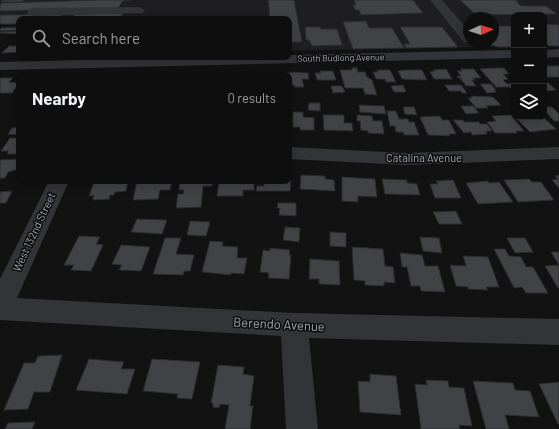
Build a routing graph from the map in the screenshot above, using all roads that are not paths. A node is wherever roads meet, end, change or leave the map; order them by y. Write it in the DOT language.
graph roads {
  1 [pos="436,0"];
  2 [pos="139,10"];
  3 [pos="33,12"];
  4 [pos="463,32"];
  5 [pos="477,48"];
  6 [pos="559,53"];
  7 [pos="511,54"];
  8 [pos="547,54"];
  9 [pos="482,55"];
  10 [pos="292,58"];
  11 [pos="164,60"];
  12 [pos="113,65"];
  13 [pos="0,66"];
  14 [pos="292,153"];
  15 [pos="559,154"];
  16 [pos="58,184"];
  17 [pos="0,306"];
  18 [pos="0,309"];
  19 [pos="294,325"];
  20 [pos="559,332"];
  21 [pos="302,429"];
  1 -- 4 [label="street"];
  2 -- 3 [label="street"];
  5 -- 9 [label="street"];
  6 -- 8 [label="street"];
  7 -- 9 [label="street, South Budlong Avenue"];
  9 -- 10 [label="street, South Budlong Avenue"];
  11 -- 12 [label="street, South Budlong Avenue"];
  12 -- 13 [label="street, South Budlong Avenue"];
  14 -- 15 [label="street, Catalina Avenue"];
  16 -- 17 [label="street, West 132nd Street"];
  18 -- 19 [label="street, Berendo Avenue"];
  19 -- 20 [label="street, Berendo Avenue"];
  19 -- 21 [label="street"];
}
